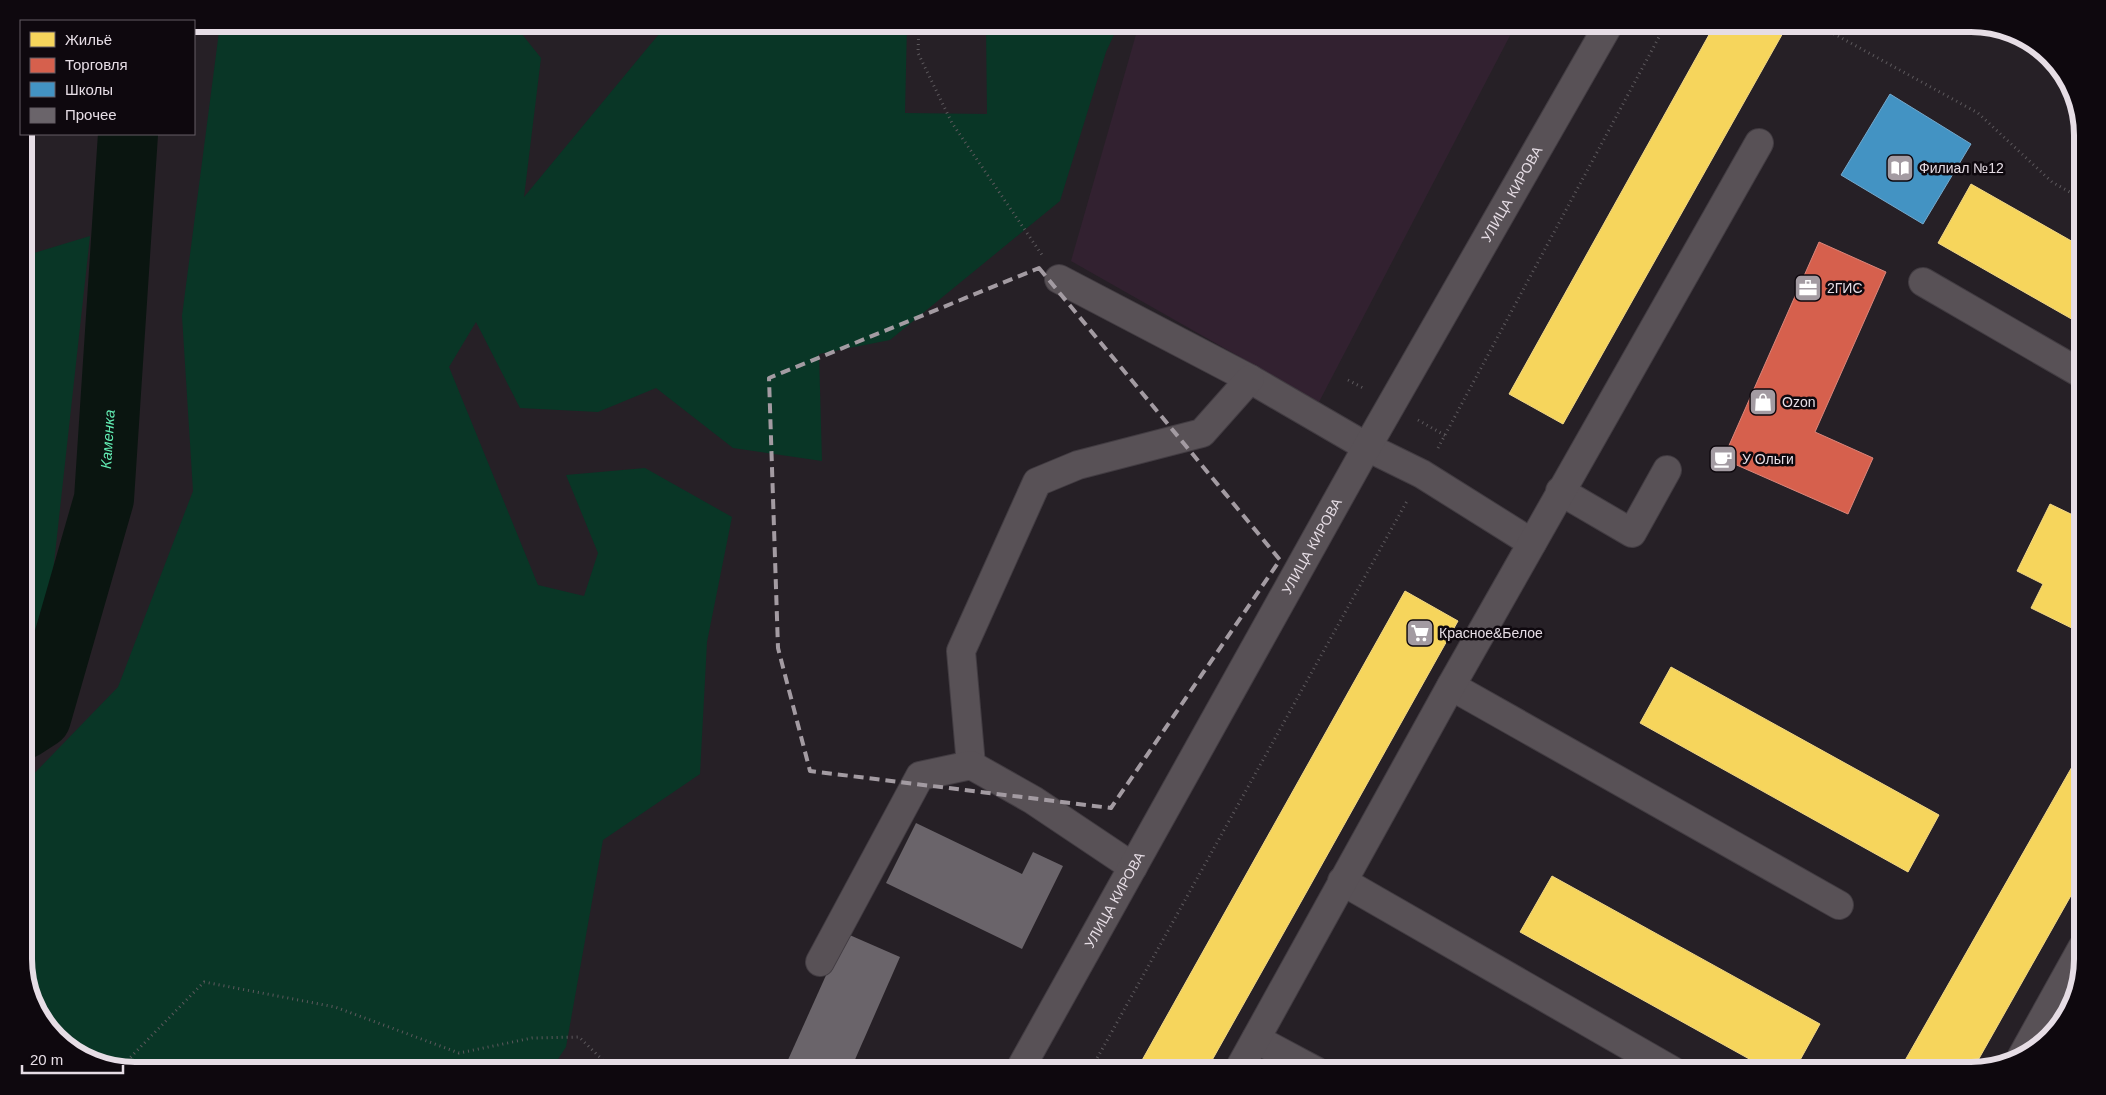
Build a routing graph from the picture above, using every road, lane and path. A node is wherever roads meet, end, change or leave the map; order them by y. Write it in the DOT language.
graph roads {
  1 [pos="1605,32"];
  2 [pos="1662,32"];
  3 [pos="1831,32"];
  4 [pos="919,33"];
  5 [pos="1759,143"];
  6 [pos="2073,194"];
  7 [pos="1058,279"];
  8 [pos="1923,282"];
  9 [pos="2073,369"];
  10 [pos="1250,379"];
  11 [pos="1367,447"];
  12 [pos="1667,470"];
  13 [pos="1422,474"];
  14 [pos="1560,491"];
  15 [pos="1532,543"];
  16 [pos="1450,686"];
  17 [pos="971,765"];
  18 [pos="1133,867"];
  19 [pos="1342,881"];
  20 [pos="1839,905"];
  21 [pos="820,962"];
  22 [pos="2074,963"];
  23 [pos="1256,1039"];
  24 [pos="2029,1044"];
  25 [pos="126,1062"];
  26 [pos="605,1062"];
  27 [pos="1024,1062"];
  28 [pos="1095,1062"];
  29 [pos="1243,1062"];
  30 [pos="1299,1062"];
  31 [pos="1657,1062"];
  1 -- 11 [label="street, УЛИЦА КИРОВА"];
  2 -- 13 [label="path"];
  3 -- 6 [label="path"];
  4 -- 7 [label="path"];
  5 -- 14 [label="street"];
  7 -- 10 [label="street"];
  8 -- 9 [label="street"];
  10 -- 11 [label="street"];
  10 -- 17 [label="street"];
  11 -- 13 [label="street"];
  11 -- 18 [label="street, УЛИЦА КИРОВА"];
  12 -- 14 [label="street"];
  13 -- 15 [label="street"];
  13 -- 28 [label="path"];
  14 -- 15 [label="street"];
  15 -- 16 [label="street"];
  16 -- 19 [label="street"];
  16 -- 20 [label="street"];
  17 -- 18 [label="street"];
  17 -- 21 [label="street"];
  18 -- 27 [label="street, УЛИЦА КИРОВА"];
  19 -- 23 [label="street"];
  19 -- 31 [label="street"];
  22 -- 24 [label="street"];
  23 -- 29 [label="street"];
  23 -- 30 [label="street"];
  25 -- 26 [label="path"];
}
